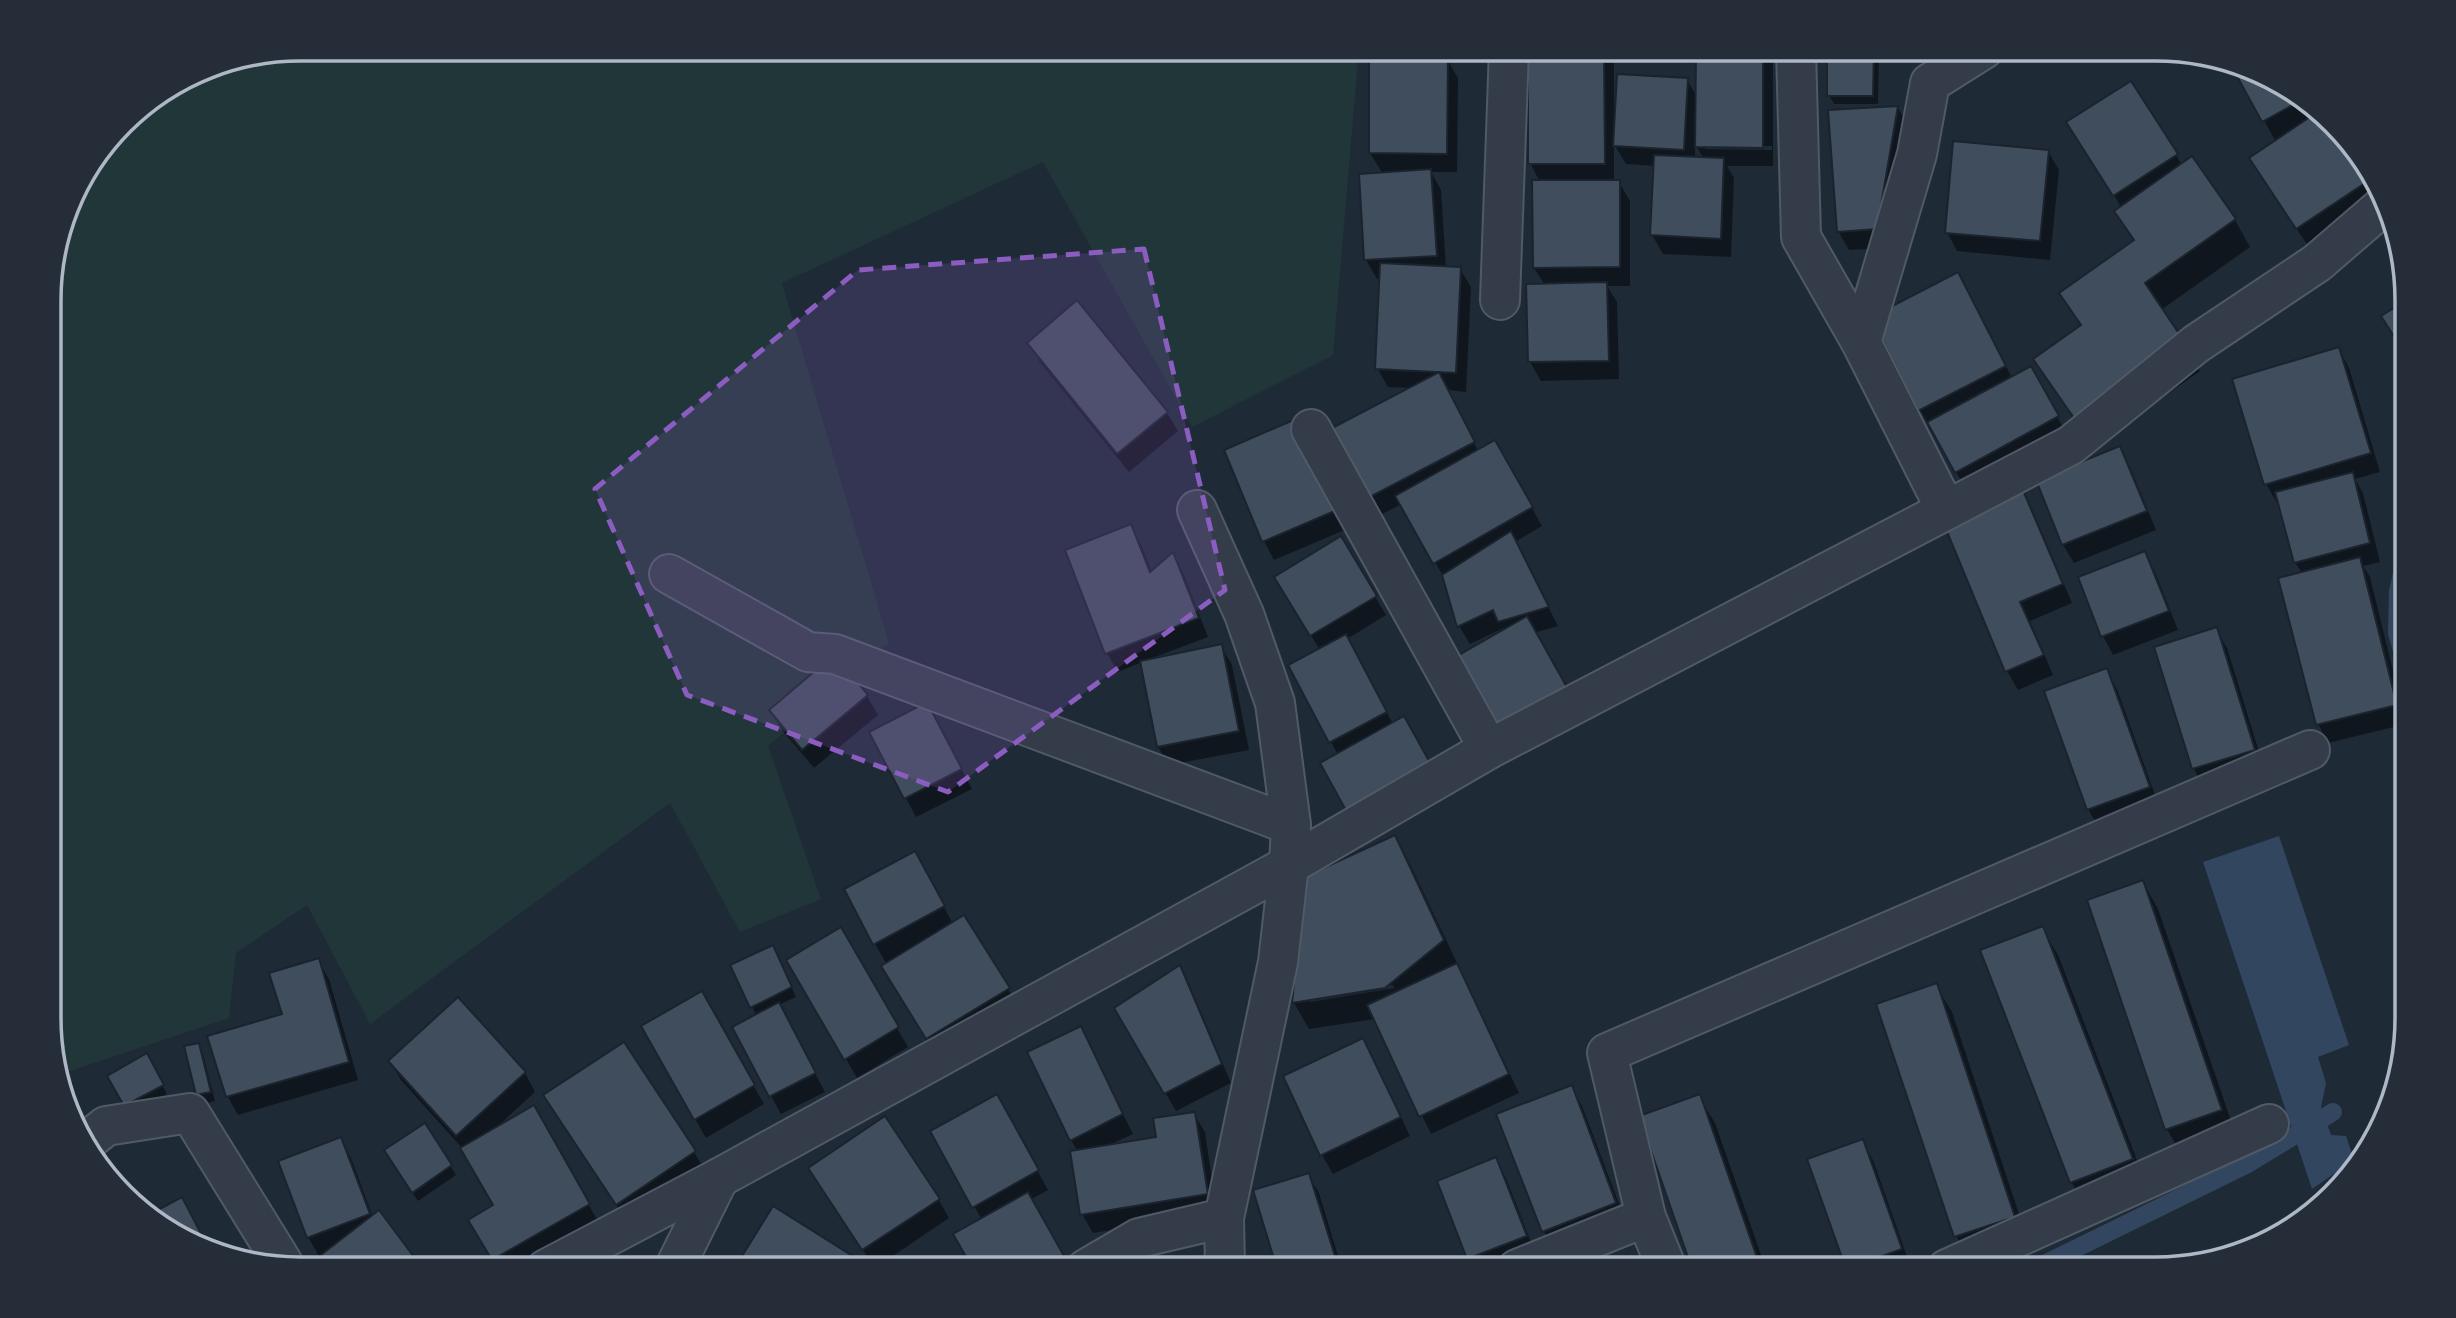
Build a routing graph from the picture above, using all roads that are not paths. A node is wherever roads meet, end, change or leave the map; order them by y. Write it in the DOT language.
graph roads {
  1 [pos="1509,61"];
  2 [pos="1796,61"];
  3 [pos="1965,61"];
  4 [pos="2377,210"];
  5 [pos="1500,300"];
  6 [pos="1861,342"];
  7 [pos="1311,429"];
  8 [pos="1197,510"];
  9 [pos="1947,510"];
  10 [pos="669,574"];
  11 [pos="1489,749"];
  12 [pos="2310,750"];
  13 [pos="1291,825"];
  14 [pos="1289,865"];
  15 [pos="2269,1124"];
  16 [pos="94,1136"];
  17 [pos="719,1178"];
  18 [pos="1646,1217"];
  19 [pos="1224,1218"];
  20 [pos="278,1255"];
  21 [pos="1548,1256"];
  22 [pos="1662,1256"];
  23 [pos="1976,1256"];
  24 [pos="569,1257"];
  25 [pos="680,1257"];
  26 [pos="1107,1257"];
  27 [pos="1225,1257"];
  1 -- 5 [label="street"];
  2 -- 6 [label="street"];
  3 -- 6 [label="street"];
  4 -- 9 [label="street"];
  6 -- 9 [label="street"];
  7 -- 11 [label="street"];
  8 -- 13 [label="street"];
  9 -- 11 [label="street"];
  10 -- 13 [label="street"];
  11 -- 14 [label="street"];
  12 -- 18 [label="street"];
  13 -- 14 [label="street"];
  14 -- 17 [label="street"];
  14 -- 19 [label="street"];
  15 -- 23 [label="street"];
  16 -- 20 [label="street"];
  17 -- 24 [label="street"];
  17 -- 25 [label="street"];
  18 -- 21 [label="street"];
  18 -- 22 [label="street"];
  19 -- 26 [label="street"];
  19 -- 27 [label="street"];
}
